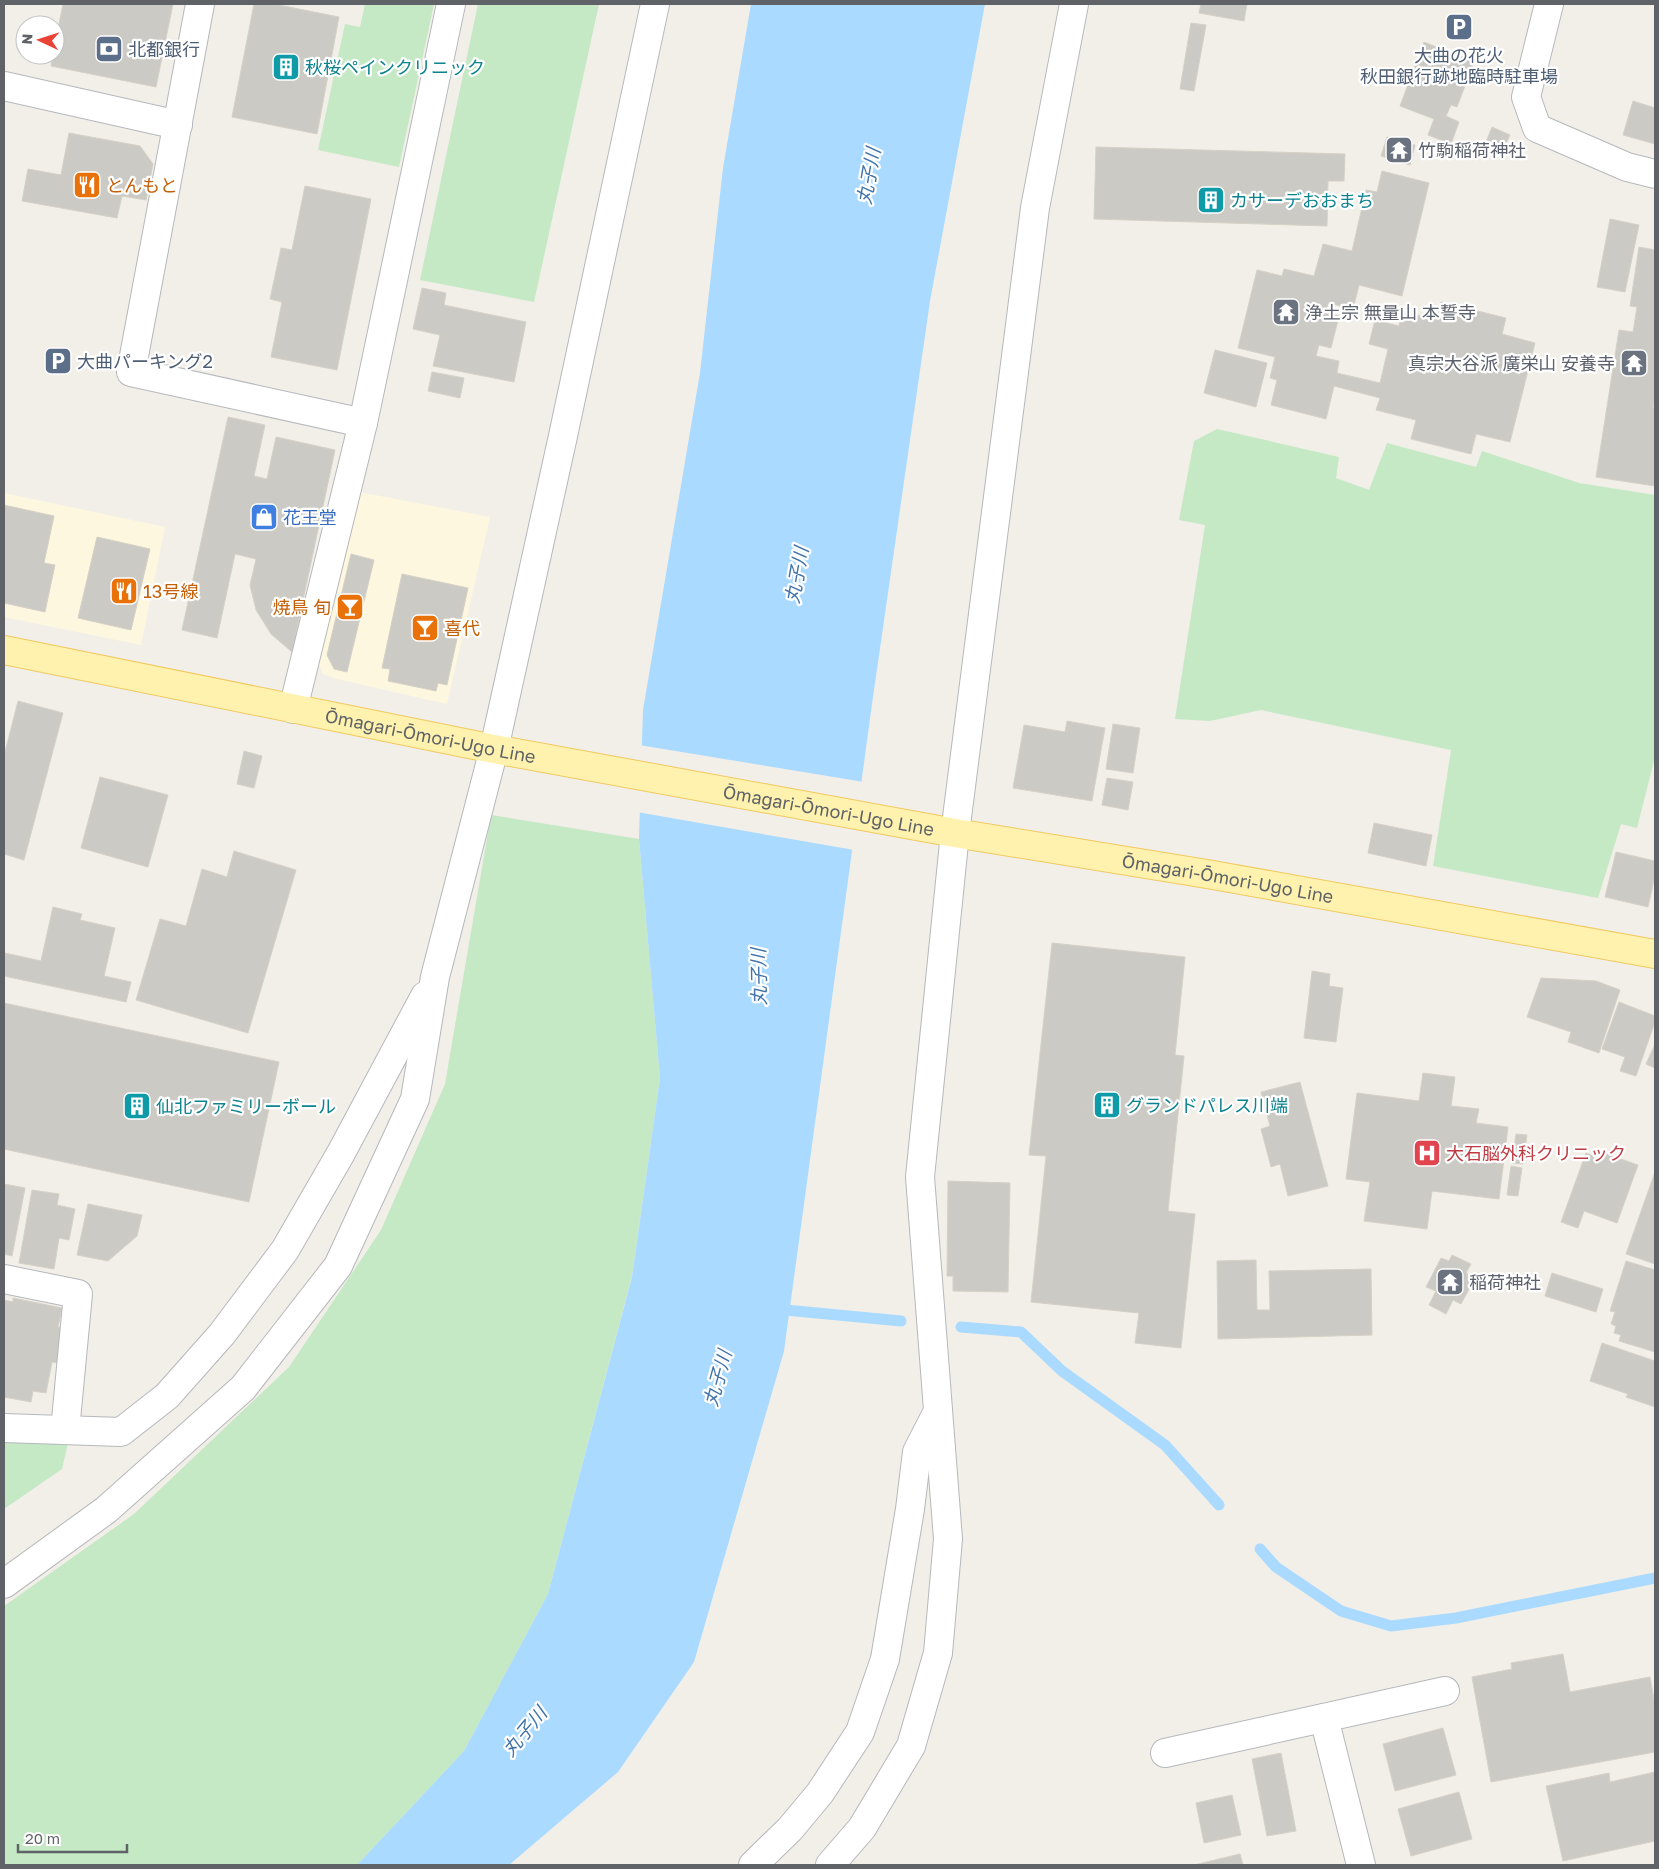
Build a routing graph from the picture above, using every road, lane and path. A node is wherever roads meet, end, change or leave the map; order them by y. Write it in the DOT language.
graph roads {
  1 [pos="200,4"];
  2 [pos="451,4"];
  3 [pos="655,4"];
  4 [pos="1074,4"];
  5 [pos="1549,4"];
  6 [pos="4,86"];
  7 [pos="178,125"];
  8 [pos="1655,174"];
  9 [pos="363,423"];
  10 [pos="4,650"];
  11 [pos="293,709"];
  12 [pos="494,749"];
  13 [pos="955,833"];
  14 [pos="1655,954"];
  15 [pos="435,976"];
  16 [pos="4,1279"];
  17 [pos="938,1411"];
  18 [pos="4,1428"];
  19 [pos="65,1430"];
  20 [pos="4,1584"];
  21 [pos="1445,1691"];
  22 [pos="1324,1718"];
  23 [pos="1165,1753"];
  24 [pos="753,1865"];
  25 [pos="830,1865"];
  26 [pos="1361,1865"];
  1 -- 7 [label="street"];
  2 -- 9 [label="street"];
  3 -- 12 [label="street"];
  4 -- 13 [label="street"];
  5 -- 8 [label="street"];
  6 -- 7 [label="street"];
  7 -- 9 [label="street"];
  9 -- 11 [label="street"];
  10 -- 11 [label="main road, Ōmagari-Ōmori-Ugo Line"];
  11 -- 12 [label="main road, Ōmagari-Ōmori-Ugo Line"];
  12 -- 13 [label="main road, Ōmagari-Ōmori-Ugo Line"];
  12 -- 15 [label="street"];
  13 -- 14 [label="main road, Ōmagari-Ōmori-Ugo Line"];
  13 -- 17 [label="street"];
  15 -- 19 [label="street"];
  15 -- 20 [label="street"];
  16 -- 19 [label="street"];
  17 -- 24 [label="street"];
  17 -- 25 [label="street"];
  18 -- 19 [label="street"];
  21 -- 22 [label="street"];
  22 -- 23 [label="street"];
  22 -- 26 [label="street"];
}
